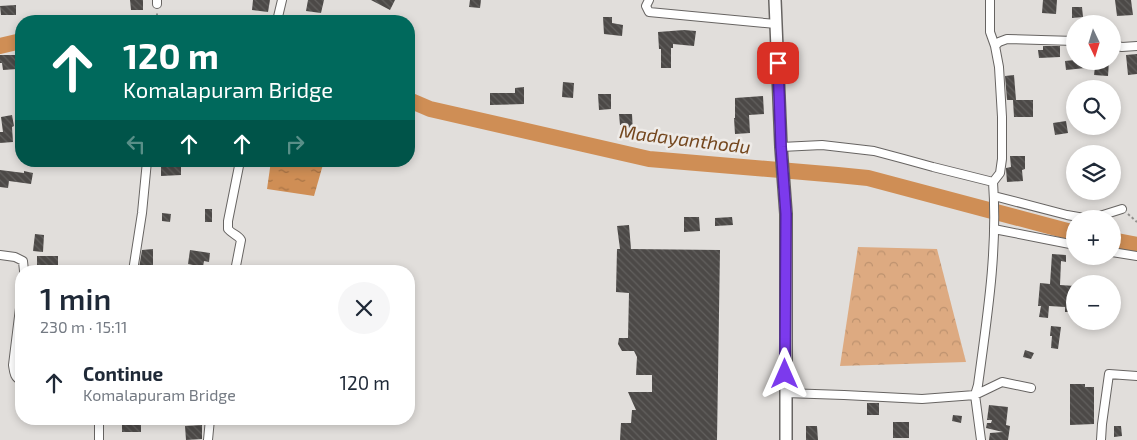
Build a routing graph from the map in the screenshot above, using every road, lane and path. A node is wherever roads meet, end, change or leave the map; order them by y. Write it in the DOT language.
graph roads {
  1 [pos="282,0"];
  2 [pos="648,0"];
  3 [pos="775,0"];
  4 [pos="990,0"];
  5 [pos="278,15"];
  6 [pos="776,24"];
  7 [pos="1066,41"];
  8 [pos="995,46"];
  9 [pos="1137,46"];
  10 [pos="1121,47"];
  11 [pos="781,150"];
  12 [pos="146,167"];
  13 [pos="239,167"];
  14 [pos="993,182"];
  15 [pos="994,196"];
  16 [pos="1122,209"];
  17 [pos="1137,222"];
  18 [pos="994,230"];
  19 [pos="1066,244"];
  20 [pos="1121,253"];
  21 [pos="0,255"];
  22 [pos="1137,256"];
  23 [pos="24,265"];
  24 [pos="134,265"];
  25 [pos="236,265"];
  26 [pos="15,349"];
  27 [pos="15,376"];
  28 [pos="1137,376"];
  29 [pos="1031,388"];
  30 [pos="785,393"];
  31 [pos="975,395"];
  32 [pos="99,425"];
  33 [pos="209,425"];
  34 [pos="99,440"];
  35 [pos="208,440"];
  36 [pos="786,440"];
  37 [pos="980,440"];
  38 [pos="1101,440"];
  1 -- 5 [label="street"];
  2 -- 6 [label="street"];
  3 -- 6 [label="main road"];
  4 -- 8 [label="street"];
  6 -- 11 [label="main road"];
  7 -- 8 [label="street"];
  8 -- 14 [label="street"];
  9 -- 10 [label="street"];
  11 -- 14 [label="street"];
  11 -- 30 [label="main road"];
  12 -- 24 [label="street"];
  13 -- 25 [label="street"];
  14 -- 15 [label="street"];
  15 -- 16 [label="street"];
  15 -- 18 [label="street"];
  16 -- 17 [label="path"];
  18 -- 19 [label="street"];
  18 -- 31 [label="street"];
  20 -- 22 [label="street"];
  21 -- 23 [label="street"];
  26 -- 27 [label="street"];
  28 -- 38 [label="street"];
  29 -- 31 [label="street"];
  30 -- 31 [label="street"];
  30 -- 36 [label="main road"];
  31 -- 37 [label="street"];
  32 -- 34 [label="street"];
  33 -- 35 [label="street"];
}
